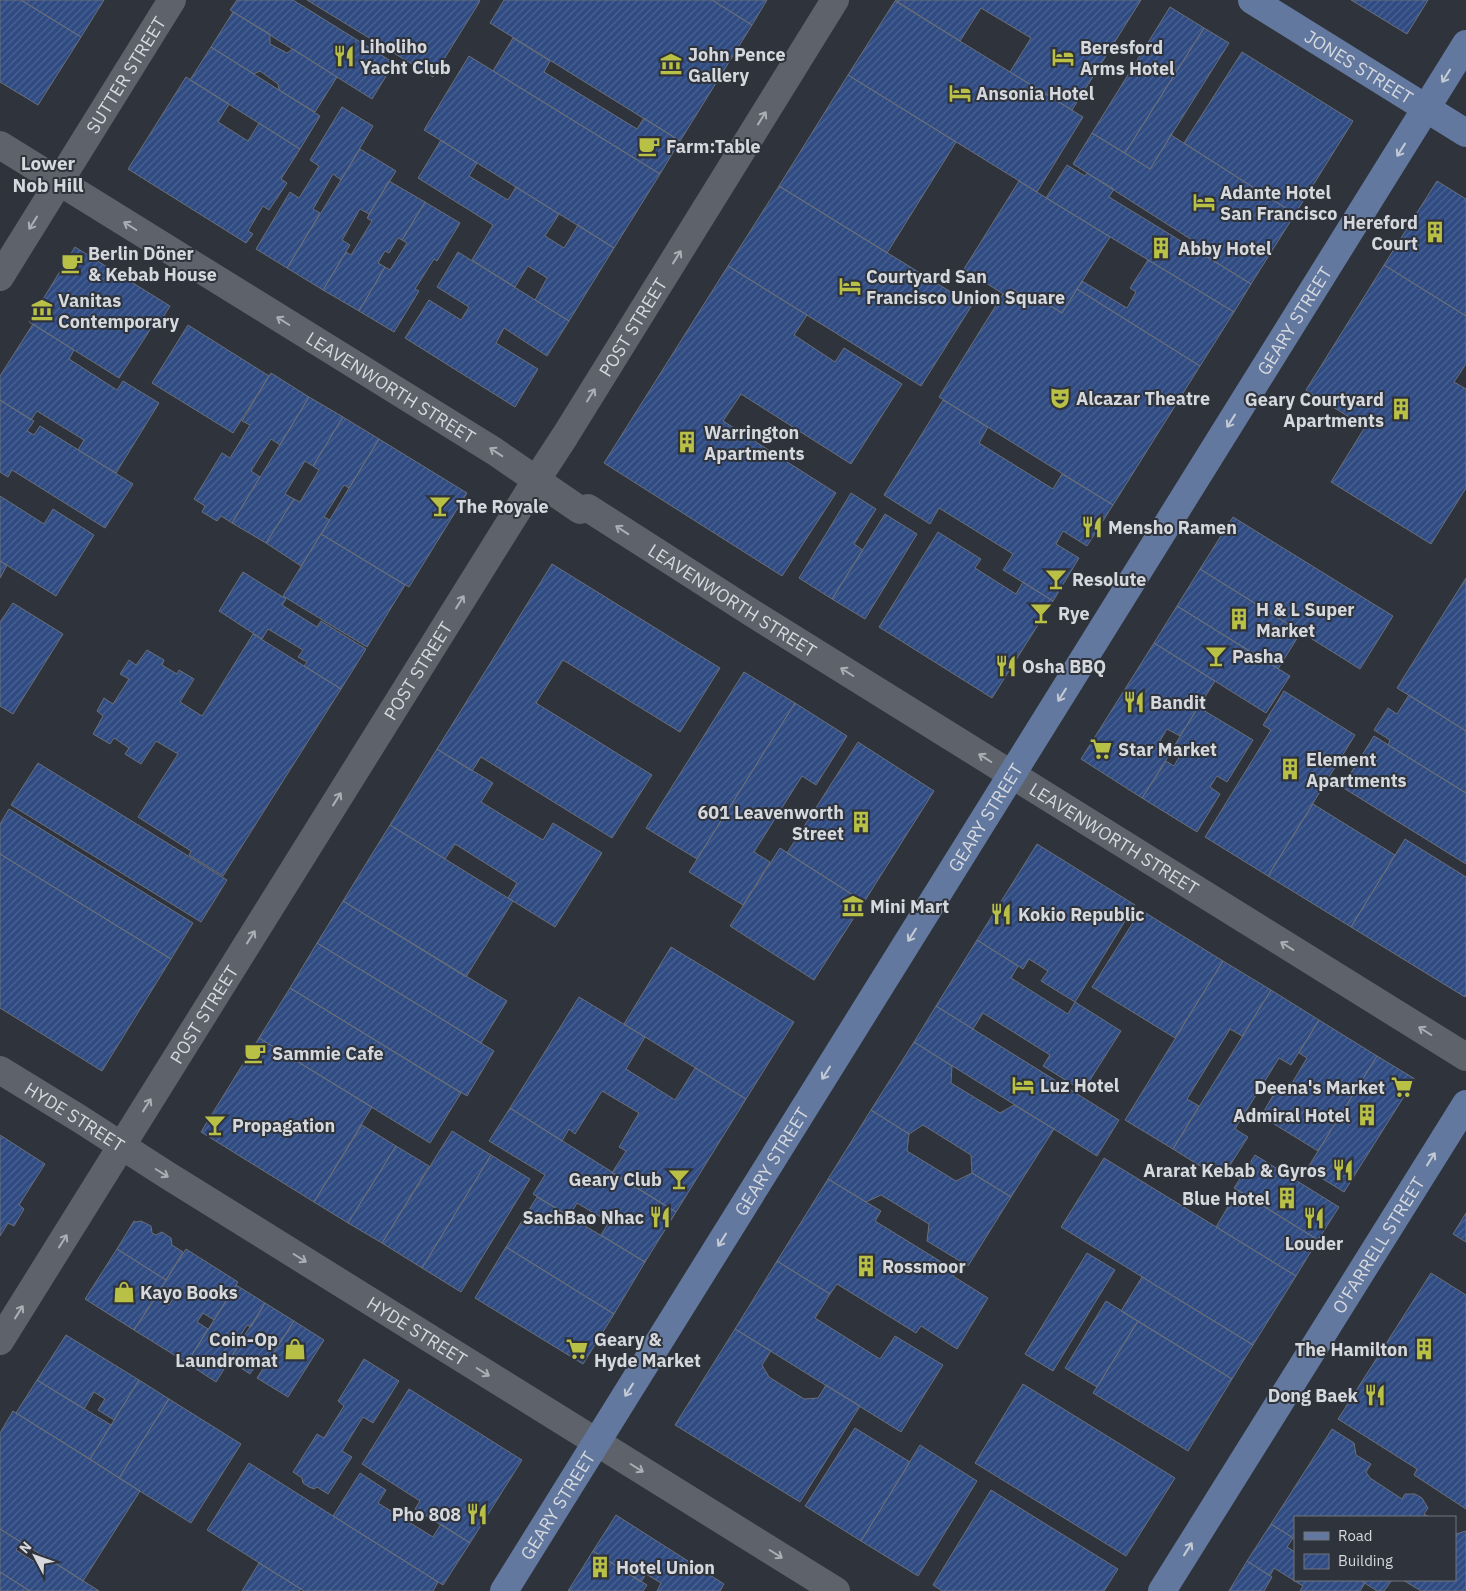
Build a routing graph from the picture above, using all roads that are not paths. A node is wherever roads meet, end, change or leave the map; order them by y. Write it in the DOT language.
graph roads {
  1 [pos="172,0"];
  2 [pos="836,0"];
  3 [pos="1252,0"];
  4 [pos="1466,44"];
  5 [pos="1426,108"];
  6 [pos="1466,134"];
  7 [pos="0,145"];
  8 [pos="59,182"];
  9 [pos="0,277"];
  10 [pos="537,479"];
  11 [pos="1012,774"];
  12 [pos="1466,1057"];
  13 [pos="0,1070"];
  14 [pos="1466,1104"];
  15 [pos="121,1146"];
  16 [pos="0,1341"];
  17 [pos="596,1442"];
  18 [pos="504,1591"];
  19 [pos="836,1591"];
  20 [pos="1162,1591"];
  1 -- 8 [label="street, SUTTER STREET"];
  10 -- 2 [label="street, POST STREET, one-way"];
  3 -- 5 [label="main road, JONES STREET"];
  4 -- 5 [label="main road, GEARY STREET, one-way"];
  5 -- 6 [label="main road, JONES STREET"];
  5 -- 11 [label="main road, GEARY STREET, one-way"];
  7 -- 8 [label="street, LEAVENWORTH STREET"];
  8 -- 9 [label="street, SUTTER STREET, one-way"];
  10 -- 8 [label="street, LEAVENWORTH STREET, one-way"];
  11 -- 10 [label="street, LEAVENWORTH STREET, one-way"];
  15 -- 10 [label="street, POST STREET, one-way"];
  12 -- 11 [label="street, LEAVENWORTH STREET, one-way"];
  11 -- 17 [label="main road, GEARY STREET, one-way"];
  13 -- 15 [label="street, HYDE STREET"];
  20 -- 14 [label="main road, O'FARRELL STREET, one-way"];
  16 -- 15 [label="street, POST STREET, one-way"];
  15 -- 17 [label="street, HYDE STREET, one-way"];
  17 -- 18 [label="main road, GEARY STREET"];
  17 -- 19 [label="street, HYDE STREET, one-way"];
}
